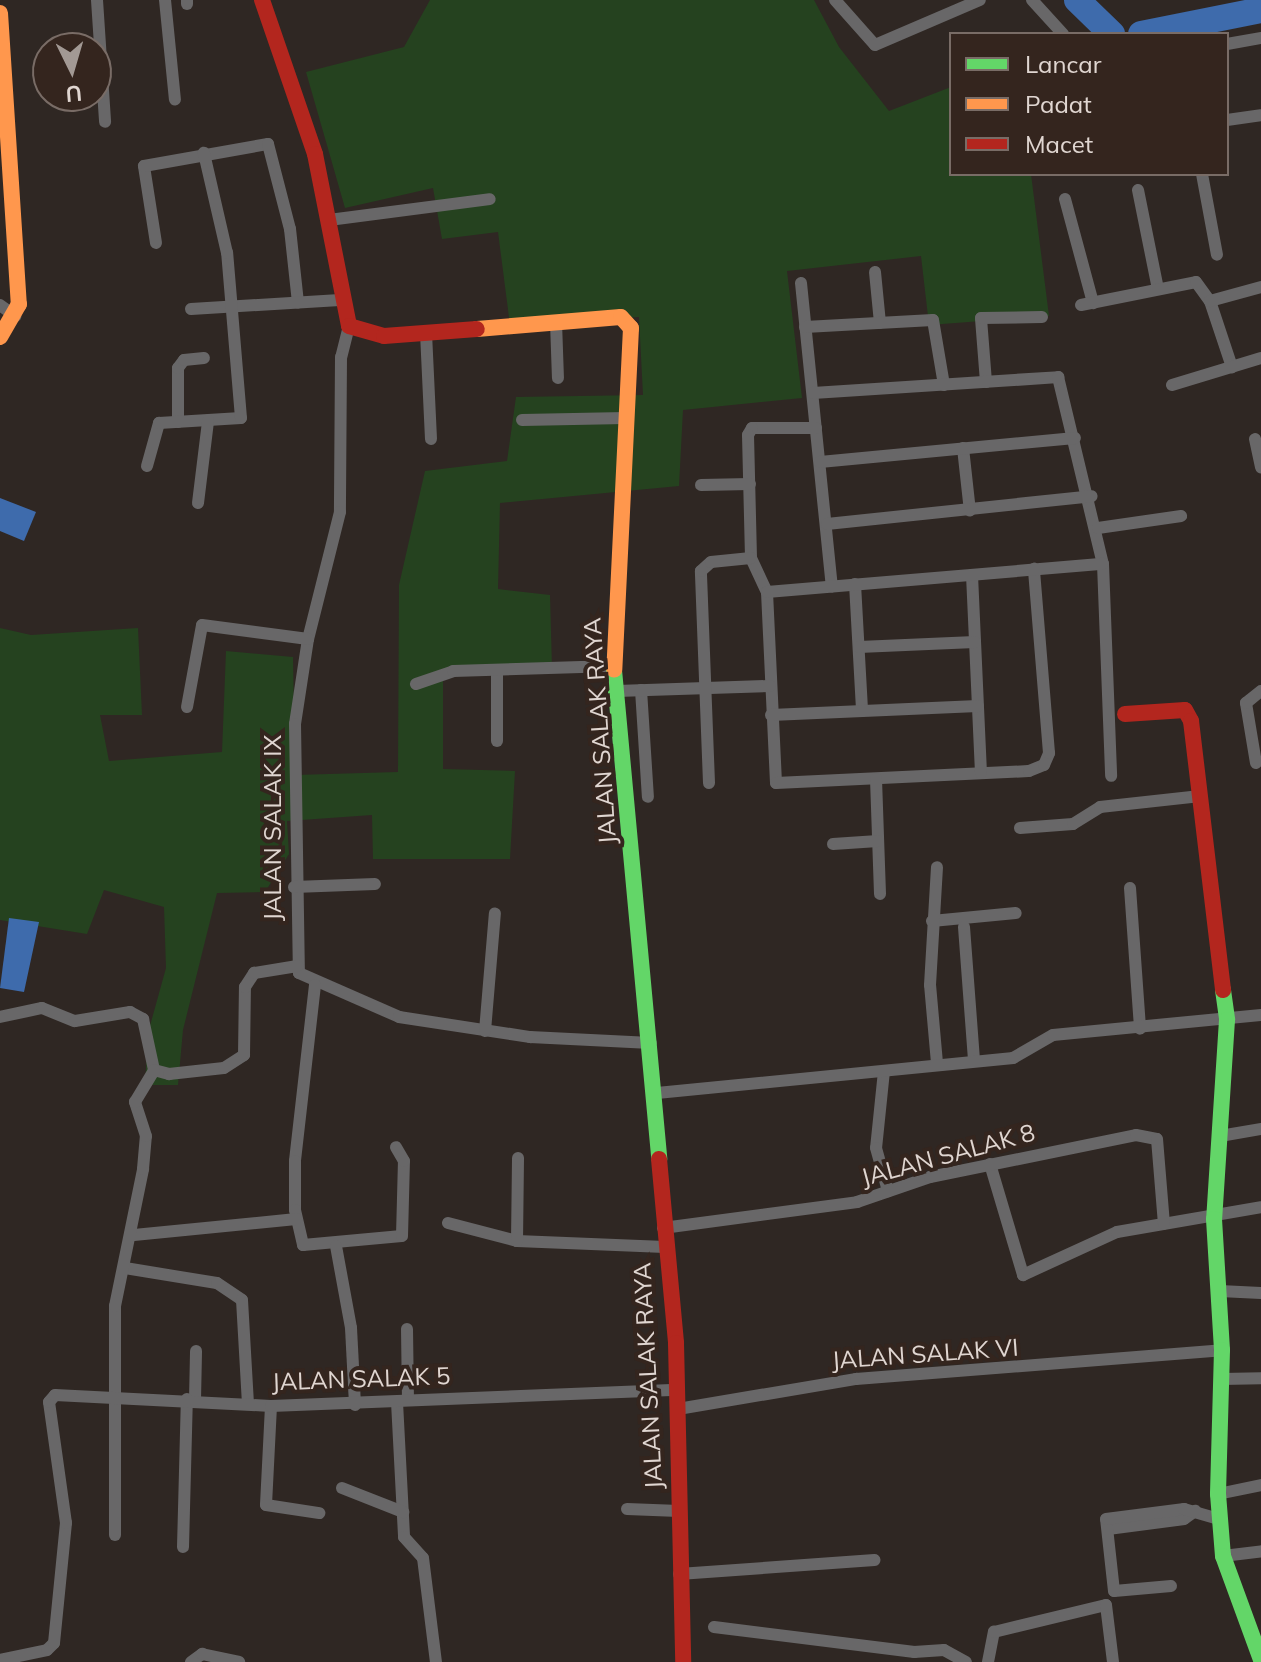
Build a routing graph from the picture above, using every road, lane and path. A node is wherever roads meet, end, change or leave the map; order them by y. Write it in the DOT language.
graph roads {
  1 [pos="97,0"];
  2 [pos="165,0"];
  3 [pos="262,0"];
  4 [pos="835,0"];
  5 [pos="980,0"];
  6 [pos="1032,0"];
  7 [pos="0,13"];
  8 [pos="1061,32"];
  9 [pos="1261,38"];
  10 [pos="1229,44"];
  11 [pos="175,100"];
  12 [pos="1261,115"];
  13 [pos="1229,120"];
  14 [pos="105,122"];
  15 [pos="204,153"];
  16 [pos="1202,176"];
  17 [pos="1138,190"];
  18 [pos="490,199"];
  19 [pos="1065,199"];
  20 [pos="329,220"];
  21 [pos="156,243"];
  22 [pos="1217,255"];
  23 [pos="875,272"];
  24 [pos="801,283"];
  25 [pos="1261,287"];
  26 [pos="1158,289"];
  27 [pos="340,300"];
  28 [pos="1210,301"];
  29 [pos="298,303"];
  30 [pos="0,305"];
  31 [pos="233,307"];
  32 [pos="191,309"];
  33 [pos="15,316"];
  34 [pos="1042,317"];
  35 [pos="556,322"];
  36 [pos="880,323"];
  37 [pos="349,326"];
  38 [pos="805,327"];
  39 [pos="426,333"];
  40 [pos="0,337"];
  41 [pos="204,358"];
  42 [pos="1261,358"];
  43 [pos="1232,367"];
  44 [pos="558,378"];
  45 [pos="986,382"];
  46 [pos="944,385"];
  47 [pos="1172,385"];
  48 [pos="813,393"];
  49 [pos="625,418"];
  50 [pos="522,420"];
  51 [pos="208,421"];
  52 [pos="178,422"];
  53 [pos="816,428"];
  54 [pos="1075,438"];
  55 [pos="431,439"];
  56 [pos="1255,439"];
  57 [pos="963,448"];
  58 [pos="820,462"];
  59 [pos="147,466"];
  60 [pos="1261,467"];
  61 [pos="750,484"];
  62 [pos="701,485"];
  63 [pos="1092,496"];
  64 [pos="198,503"];
  65 [pos="970,511"];
  66 [pos="1181,516"];
  67 [pos="827,524"];
  68 [pos="1098,528"];
  69 [pos="751,558"];
  70 [pos="1103,564"];
  71 [pos="1034,569"];
  72 [pos="972,575"];
  73 [pos="855,584"];
  74 [pos="832,586"];
  75 [pos="767,592"];
  76 [pos="308,639"];
  77 [pos="975,642"];
  78 [pos="859,647"];
  79 [pos="614,666"];
  80 [pos="497,670"];
  81 [pos="416,684"];
  82 [pos="770,686"];
  83 [pos="705,687"];
  84 [pos="641,690"];
  85 [pos="617,691"];
  86 [pos="1261,691"];
  87 [pos="978,706"];
  88 [pos="187,707"];
  89 [pos="862,711"];
  90 [pos="1125,714"];
  91 [pos="771,715"];
  92 [pos="497,741"];
  93 [pos="1256,763"];
  94 [pos="981,773"];
  95 [pos="1111,776"];
  96 [pos="876,779"];
  97 [pos="709,783"];
  98 [pos="1200,796"];
  99 [pos="648,797"];
  100 [pos="1020,828"];
  101 [pos="878,841"];
  102 [pos="833,844"];
  103 [pos="937,867"];
  104 [pos="375,884"];
  105 [pos="294,887"];
  106 [pos="1130,888"];
  107 [pos="880,894"];
  108 [pos="495,913"];
  109 [pos="1016,913"];
  110 [pos="932,921"];
  111 [pos="964,927"];
  112 [pos="297,966"];
  113 [pos="315,985"];
  114 [pos="1261,1015"];
  115 [pos="0,1017"];
  116 [pos="1227,1020"];
  117 [pos="1140,1029"];
  118 [pos="485,1031"];
  119 [pos="651,1043"];
  120 [pos="974,1059"];
  121 [pos="937,1063"];
  122 [pos="154,1070"];
  123 [pos="884,1071"];
  124 [pos="657,1093"];
  125 [pos="1261,1129"];
  126 [pos="1220,1136"];
  127 [pos="396,1147"];
  128 [pos="518,1158"];
  129 [pos="990,1164"];
  130 [pos="888,1191"];
  131 [pos="1261,1207"];
  132 [pos="296,1219"];
  133 [pos="1214,1219"];
  134 [pos="448,1223"];
  135 [pos="1164,1224"];
  136 [pos="663,1228"];
  137 [pos="134,1235"];
  138 [pos="517,1241"];
  139 [pos="336,1246"];
  140 [pos="665,1247"];
  141 [pos="125,1268"];
  142 [pos="1220,1291"];
  143 [pos="1261,1293"];
  144 [pos="407,1329"];
  145 [pos="1222,1350"];
  146 [pos="196,1351"];
  147 [pos="1261,1378"];
  148 [pos="1222,1379"];
  149 [pos="678,1390"];
  150 [pos="113,1398"];
  151 [pos="191,1399"];
  152 [pos="403,1401"];
  153 [pos="248,1404"];
  154 [pos="355,1405"];
  155 [pos="271,1406"];
  156 [pos="678,1409"];
  157 [pos="1261,1485"];
  158 [pos="342,1488"];
  159 [pos="1218,1494"];
  160 [pos="627,1509"];
  161 [pos="679,1511"];
  162 [pos="403,1512"];
  163 [pos="319,1513"];
  164 [pos="1220,1519"];
  165 [pos="115,1535"];
  166 [pos="183,1547"];
  167 [pos="1261,1551"];
  168 [pos="1223,1556"];
  169 [pos="875,1560"];
  170 [pos="679,1574"];
  171 [pos="1171,1586"];
  172 [pos="714,1627"];
  173 [pos="1256,1629"];
  174 [pos="0,1660"];
  175 [pos="1261,1660"];
  176 [pos="191,1662"];
  177 [pos="239,1662"];
  178 [pos="436,1662"];
  179 [pos="683,1662"];
  180 [pos="966,1662"];
  181 [pos="988,1662"];
  182 [pos="1113,1662"];
  1 -- 14 [label="street"];
  2 -- 11 [label="street"];
  3 -- 20 [label="street"];
  4 -- 5 [label="street"];
  6 -- 8 [label="street"];
  7 -- 33 [label="street"];
  9 -- 10 [label="street"];
  12 -- 13 [label="street"];
  15 -- 21 [label="street"];
  15 -- 29 [label="street"];
  15 -- 31 [label="street"];
  16 -- 22 [label="street"];
  17 -- 26 [label="street"];
  18 -- 20 [label="street"];
  19 -- 26 [label="street"];
  20 -- 27 [label="street"];
  23 -- 36 [label="street"];
  24 -- 38 [label="street"];
  25 -- 28 [label="street"];
  26 -- 28 [label="street"];
  27 -- 29 [label="street"];
  27 -- 37 [label="street"];
  28 -- 43 [label="street"];
  29 -- 31 [label="street"];
  30 -- 33 [label="street"];
  31 -- 32 [label="street"];
  31 -- 51 [label="street"];
  33 -- 40 [label="street"];
  34 -- 45 [label="street"];
  35 -- 39 [label="street, JALAN SALAK RAYA"];
  35 -- 44 [label="street"];
  35 -- 49 [label="street, JALAN SALAK RAYA"];
  36 -- 38 [label="street"];
  36 -- 46 [label="street"];
  37 -- 39 [label="street, JALAN SALAK RAYA"];
  37 -- 76 [label="street, JALAN SALAK IX"];
  38 -- 48 [label="street"];
  39 -- 55 [label="street"];
  41 -- 52 [label="street"];
  42 -- 43 [label="street"];
  43 -- 47 [label="street"];
  45 -- 46 [label="street"];
  45 -- 54 [label="street"];
  46 -- 48 [label="street"];
  48 -- 53 [label="street"];
  49 -- 50 [label="street"];
  49 -- 79 [label="street, JALAN SALAK RAYA"];
  51 -- 52 [label="street"];
  51 -- 64 [label="street"];
  52 -- 59 [label="street"];
  53 -- 58 [label="street"];
  53 -- 61 [label="street"];
  54 -- 57 [label="street"];
  54 -- 63 [label="street"];
  56 -- 60 [label="street"];
  57 -- 58 [label="street"];
  57 -- 65 [label="street"];
  58 -- 67 [label="street"];
  61 -- 62 [label="street"];
  61 -- 69 [label="street"];
  63 -- 65 [label="street"];
  63 -- 68 [label="street"];
  65 -- 67 [label="street"];
  66 -- 68 [label="street"];
  67 -- 74 [label="street"];
  68 -- 70 [label="street"];
  69 -- 75 [label="street"];
  69 -- 83 [label="street"];
  70 -- 71 [label="street"];
  70 -- 95 [label="street"];
  71 -- 72 [label="street"];
  71 -- 94 [label="street"];
  72 -- 73 [label="street"];
  72 -- 77 [label="street"];
  73 -- 74 [label="street"];
  73 -- 78 [label="street"];
  74 -- 75 [label="street"];
  75 -- 82 [label="street"];
  76 -- 88 [label="street"];
  76 -- 105 [label="street, JALAN SALAK IX"];
  77 -- 78 [label="street"];
  77 -- 87 [label="street"];
  78 -- 89 [label="street"];
  79 -- 80 [label="street"];
  79 -- 85 [label="street, JALAN SALAK RAYA"];
  80 -- 81 [label="street"];
  80 -- 92 [label="street"];
  82 -- 83 [label="street"];
  82 -- 91 [label="street"];
  83 -- 84 [label="street"];
  83 -- 97 [label="street"];
  84 -- 85 [label="street"];
  84 -- 99 [label="street"];
  85 -- 119 [label="street, JALAN SALAK RAYA"];
  86 -- 93 [label="street"];
  87 -- 89 [label="street"];
  87 -- 94 [label="street"];
  89 -- 91 [label="street"];
  90 -- 98 [label="street"];
  91 -- 96 [label="street"];
  94 -- 96 [label="street"];
  96 -- 101 [label="street"];
  98 -- 100 [label="street"];
  98 -- 116 [label="street"];
  101 -- 102 [label="street"];
  101 -- 107 [label="street"];
  103 -- 110 [label="street"];
  104 -- 105 [label="street"];
  105 -- 112 [label="street, JALAN SALAK IX"];
  106 -- 117 [label="street"];
  108 -- 118 [label="street"];
  109 -- 110 [label="street"];
  110 -- 121 [label="street"];
  111 -- 120 [label="street"];
  112 -- 113 [label="street"];
  112 -- 122 [label="street"];
  113 -- 118 [label="street"];
  113 -- 132 [label="street"];
  114 -- 116 [label="street"];
  115 -- 122 [label="street"];
  116 -- 117 [label="street"];
  116 -- 126 [label="street"];
  117 -- 120 [label="street"];
  118 -- 119 [label="street"];
  119 -- 124 [label="street, JALAN SALAK RAYA"];
  120 -- 121 [label="street"];
  121 -- 123 [label="street"];
  122 -- 137 [label="street"];
  123 -- 124 [label="street"];
  123 -- 130 [label="street"];
  124 -- 136 [label="street, JALAN SALAK RAYA"];
  125 -- 126 [label="street"];
  126 -- 133 [label="street"];
  127 -- 139 [label="street"];
  128 -- 138 [label="street"];
  129 -- 130 [label="street, JALAN SALAK 8"];
  129 -- 135 [label="street, JALAN SALAK 8"];
  129 -- 135 [label="street"];
  130 -- 136 [label="street, JALAN SALAK 8"];
  131 -- 133 [label="street"];
  132 -- 137 [label="street"];
  132 -- 139 [label="street"];
  133 -- 135 [label="street"];
  133 -- 142 [label="street"];
  134 -- 138 [label="street"];
  136 -- 140 [label="street, JALAN SALAK RAYA"];
  137 -- 141 [label="street"];
  138 -- 140 [label="street"];
  139 -- 154 [label="street"];
  140 -- 149 [label="street, JALAN SALAK RAYA"];
  141 -- 150 [label="street"];
  141 -- 153 [label="street"];
  142 -- 143 [label="street"];
  142 -- 145 [label="street"];
  144 -- 152 [label="street"];
  145 -- 148 [label="street"];
  145 -- 156 [label="street, JALAN SALAK VI"];
  146 -- 151 [label="street"];
  147 -- 148 [label="street"];
  148 -- 159 [label="street"];
  149 -- 152 [label="street, JALAN SALAK 5"];
  149 -- 156 [label="street, JALAN SALAK RAYA"];
  150 -- 151 [label="street, JALAN SALAK 5"];
  150 -- 165 [label="street"];
  150 -- 174 [label="street, JALAN SALAK 5"];
  151 -- 153 [label="street, JALAN SALAK 5"];
  151 -- 166 [label="street"];
  152 -- 154 [label="street, JALAN SALAK 5"];
  152 -- 162 [label="street"];
  153 -- 155 [label="street, JALAN SALAK 5"];
  154 -- 155 [label="street, JALAN SALAK 5"];
  155 -- 163 [label="street"];
  156 -- 161 [label="street, JALAN SALAK RAYA"];
  157 -- 159 [label="street"];
  158 -- 162 [label="street"];
  159 -- 164 [label="street"];
  160 -- 161 [label="street"];
  161 -- 170 [label="street, JALAN SALAK RAYA"];
  162 -- 178 [label="street"];
  164 -- 168 [label="street"];
  164 -- 171 [label="street"];
  167 -- 168 [label="street"];
  168 -- 173 [label="street"];
  169 -- 170 [label="street"];
  170 -- 179 [label="street, JALAN SALAK RAYA"];
  172 -- 180 [label="street"];
  173 -- 175 [label="street"];
  176 -- 177 [label="street"];
  181 -- 182 [label="street"];
}
